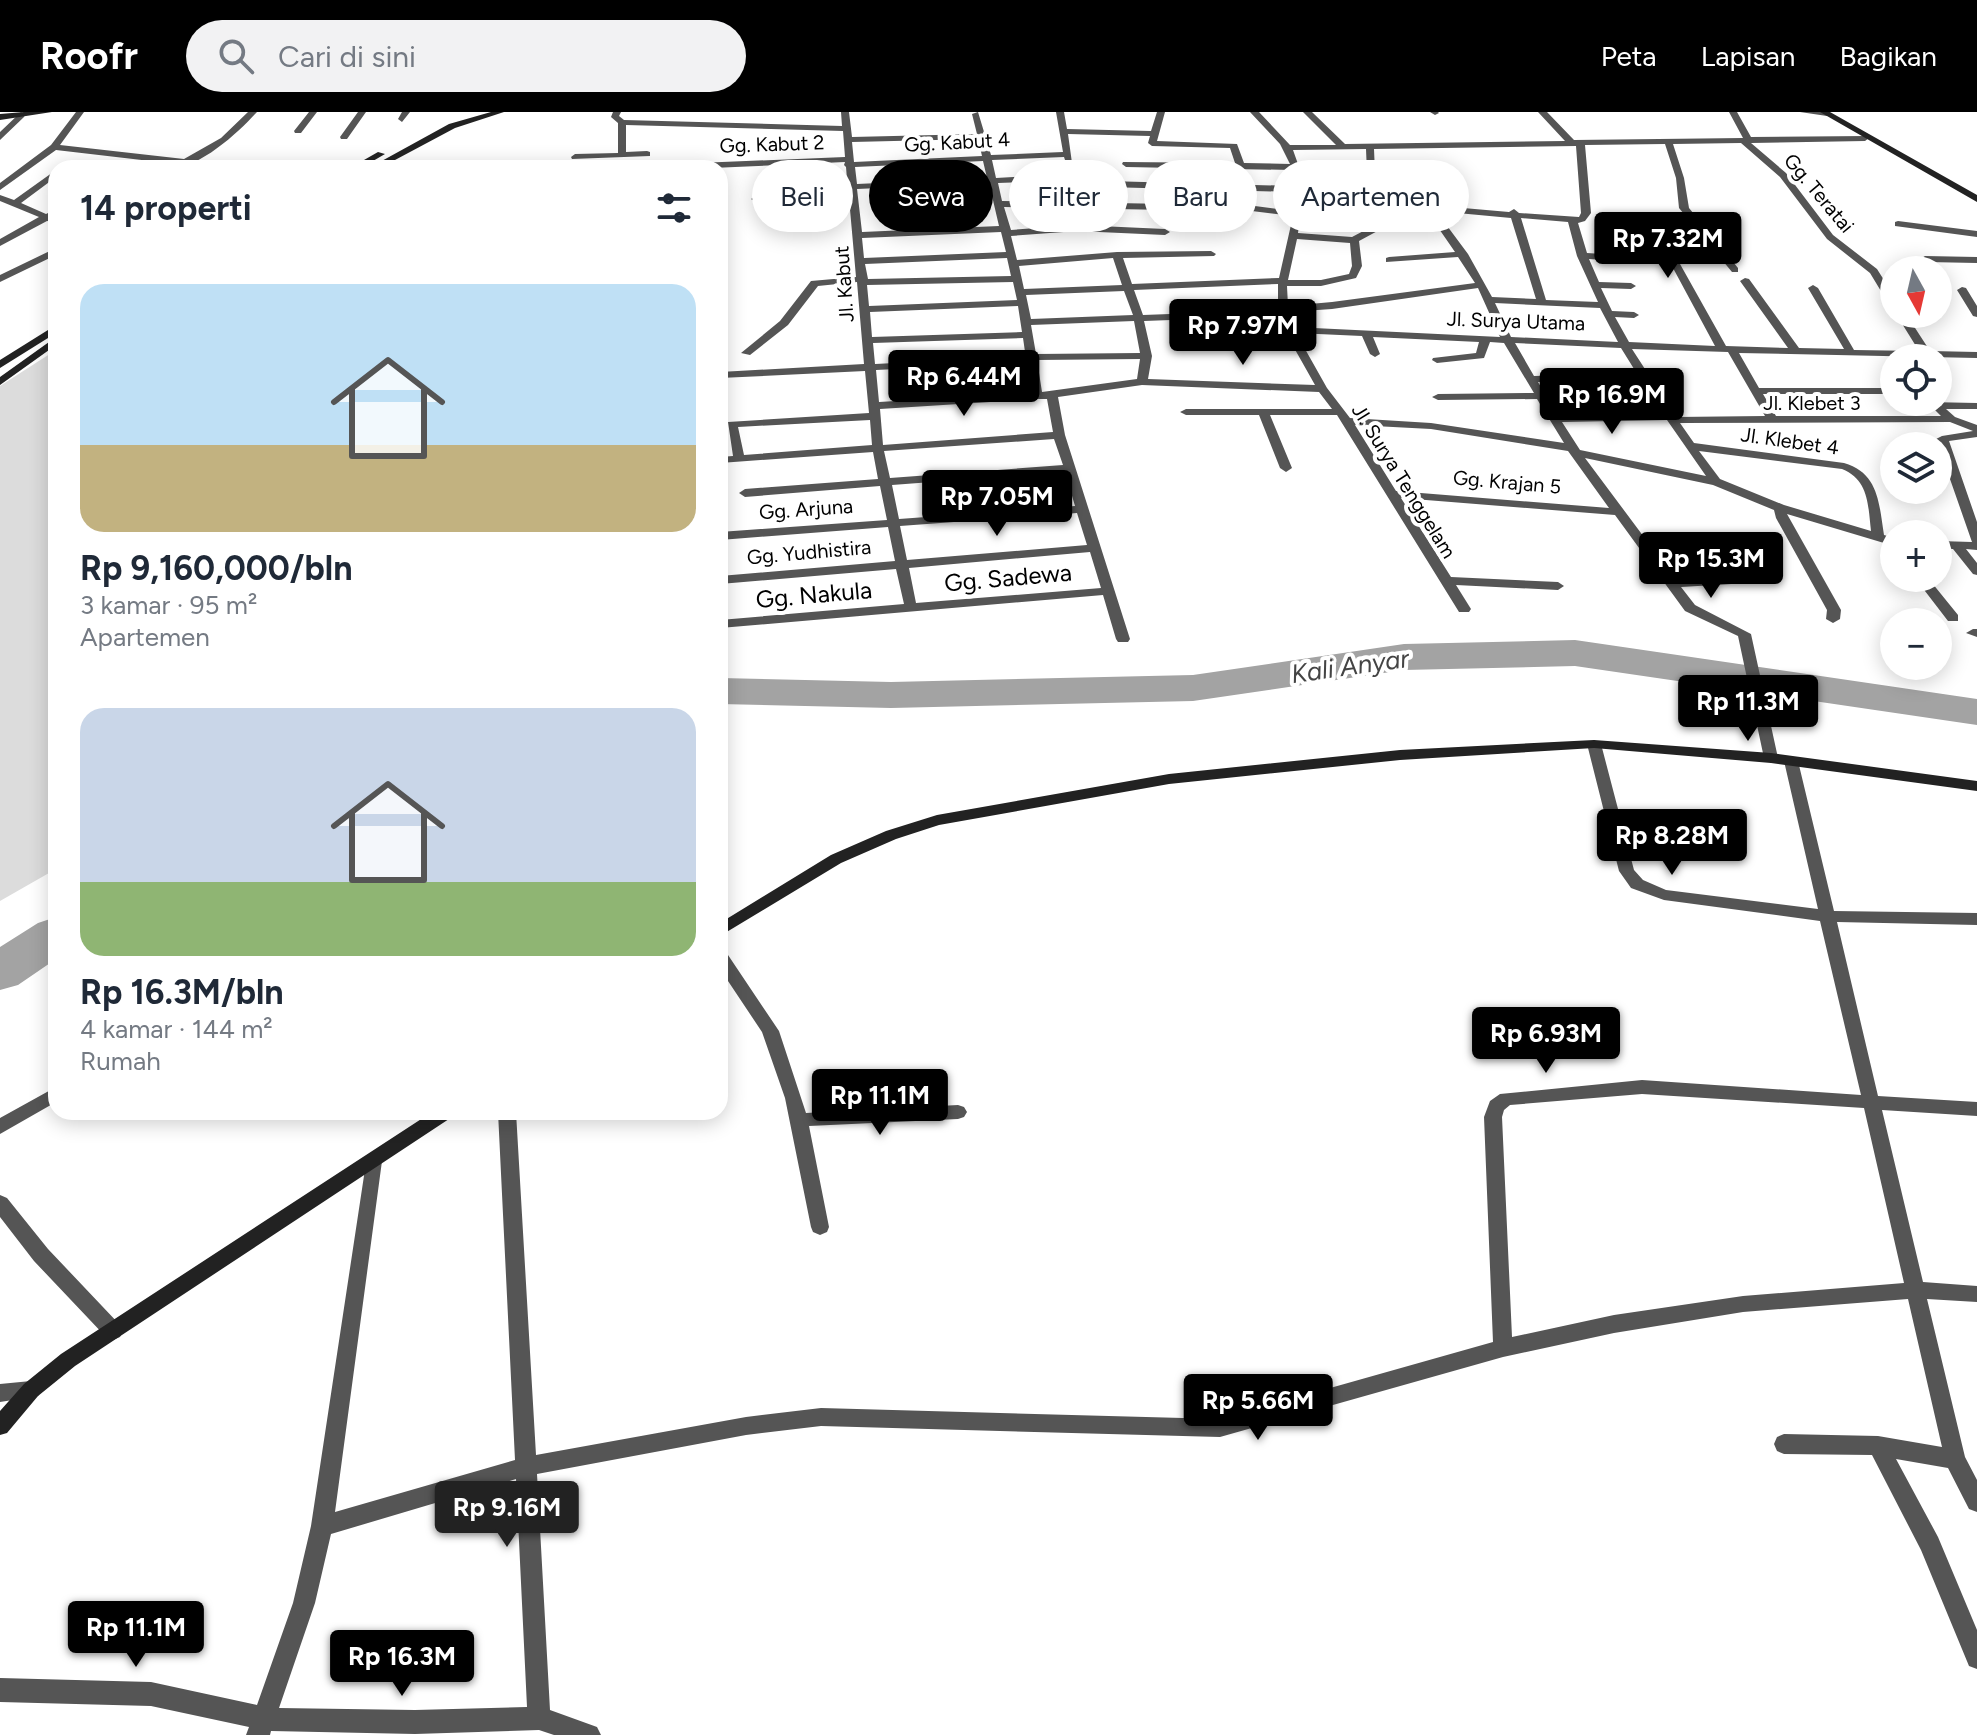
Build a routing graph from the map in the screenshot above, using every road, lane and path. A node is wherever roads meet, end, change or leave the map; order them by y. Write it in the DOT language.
graph roads {
  1 [pos="48,112"];
  2 [pos="80,112"];
  3 [pos="253,112"];
  4 [pos="313,112"];
  5 [pos="362,112"];
  6 [pos="476,112"];
  7 [pos="500,112"];
  8 [pos="617,112"];
  9 [pos="845,112"];
  10 [pos="1060,112"];
  11 [pos="1161,112"];
  12 [pos="1254,112"];
  13 [pos="1307,112"];
  14 [pos="1542,112"];
  15 [pos="1733,112"];
  16 [pos="1804,112"];
  17 [pos="1825,113"];
  18 [pos="976,114"];
  19 [pos="21,115"];
  20 [pos="0,117"];
  21 [pos="622,122"];
  22 [pos="298,131"];
  23 [pos="1065,131"];
  24 [pos="1154,134"];
  25 [pos="846,135"];
  26 [pos="980,136"];
  27 [pos="0,137"];
  28 [pos="344,137"];
  29 [pos="1865,138"];
  30 [pos="1668,141"];
  31 [pos="1746,141"];
  32 [pos="1576,142"];
  33 [pos="54,147"];
  34 [pos="1287,148"];
  35 [pos="1344,148"];
  36 [pos="1370,148"];
  37 [pos="87,151"];
  38 [pos="647,154"];
  39 [pos="1068,154"];
  40 [pos="622,155"];
  41 [pos="134,157"];
  42 [pos="575,157"];
  43 [pos="986,159"];
  44 [pos="75,160"];
  45 [pos="130,160"];
  46 [pos="151,160"];
  47 [pos="188,160"];
  48 [pos="369,160"];
  49 [pos="388,160"];
  50 [pos="848,160"];
  51 [pos="1068,160"];
  52 [pos="1238,160"];
  53 [pos="1292,160"];
  54 [pos="1370,160"];
  55 [pos="853,162"];
  56 [pos="728,165"];
  57 [pos="752,165"];
  58 [pos="48,179"];
  59 [pos="1009,183"];
  60 [pos="0,187"];
  61 [pos="853,191"];
  62 [pos="0,198"];
  63 [pos="1977,199"];
  64 [pos="853,204"];
  65 [pos="999,204"];
  66 [pos="1009,204"];
  67 [pos="13,205"];
  68 [pos="1469,209"];
  69 [pos="1514,212"];
  70 [pos="48,216"];
  71 [pos="48,219"];
  72 [pos="1572,221"];
  73 [pos="1898,224"];
  74 [pos="1007,231"];
  75 [pos="1165,232"];
  76 [pos="1294,232"];
  77 [pos="1370,232"];
  78 [pos="1445,232"];
  79 [pos="1977,234"];
  80 [pos="858,235"];
  81 [pos="1293,236"];
  82 [pos="1354,240"];
  83 [pos="0,243"];
  84 [pos="1161,254"];
  85 [pos="1211,254"];
  86 [pos="1463,254"];
  87 [pos="48,255"];
  88 [pos="1117,255"];
  89 [pos="1582,256"];
  90 [pos="1014,259"];
  91 [pos="1389,260"];
  92 [pos="1952,260"];
  93 [pos="1977,260"];
  94 [pos="862,261"];
  95 [pos="1735,270"];
  96 [pos="1,277"];
  97 [pos="1018,279"];
  98 [pos="863,281"];
  99 [pos="1745,281"];
  100 [pos="1880,281"];
  101 [pos="1284,282"];
  102 [pos="1482,285"];
  103 [pos="1594,285"];
  104 [pos="1631,286"];
  105 [pos="1126,288"];
  106 [pos="1813,288"];
  107 [pos="1962,290"];
  108 [pos="1022,297"];
  109 [pos="1489,300"];
  110 [pos="1542,303"];
  111 [pos="1599,305"];
  112 [pos="863,309"];
  113 [pos="1282,311"];
  114 [pos="1607,314"];
  115 [pos="1977,314"];
  116 [pos="1634,315"];
  117 [pos="1139,320"];
  118 [pos="1027,322"];
  119 [pos="1289,330"];
  120 [pos="48,333"];
  121 [pos="1366,333"];
  122 [pos="1029,335"];
  123 [pos="1486,337"];
  124 [pos="1506,338"];
  125 [pos="866,340"];
  126 [pos="1621,342"];
  127 [pos="48,346"];
  128 [pos="1728,351"];
  129 [pos="1796,352"];
  130 [pos="746,353"];
  131 [pos="1851,353"];
  132 [pos="1375,354"];
  133 [pos="1880,354"];
  134 [pos="1952,355"];
  135 [pos="1977,355"];
  136 [pos="1147,356"];
  137 [pos="1032,357"];
  138 [pos="1437,360"];
  139 [pos="976,362"];
  140 [pos="0,365"];
  141 [pos="868,368"];
  142 [pos="728,375"];
  143 [pos="1618,377"];
  144 [pos="1531,379"];
  145 [pos="0,382"];
  146 [pos="1142,382"];
  147 [pos="1322,389"];
  148 [pos="1756,391"];
  149 [pos="1880,391"];
  150 [pos="1052,395"];
  151 [pos="1037,396"];
  152 [pos="1540,396"];
  153 [pos="1438,397"];
  154 [pos="1952,405"];
  155 [pos="1977,406"];
  156 [pos="873,411"];
  157 [pos="1186,412"];
  158 [pos="1263,412"];
  159 [pos="1344,416"];
  160 [pos="1948,416"];
  161 [pos="1554,419"];
  162 [pos="1672,419"];
  163 [pos="1951,419"];
  164 [pos="1773,421"];
  165 [pos="1977,432"];
  166 [pos="1059,435"];
  167 [pos="1690,446"];
  168 [pos="878,448"];
  169 [pos="1573,450"];
  170 [pos="739,458"];
  171 [pos="728,459"];
  172 [pos="1069,468"];
  173 [pos="1286,468"];
  174 [pos="1716,482"];
  175 [pos="886,485"];
  176 [pos="745,493"];
  177 [pos="1392,494"];
  178 [pos="1780,508"];
  179 [pos="1082,509"];
  180 [pos="1618,512"];
  181 [pos="895,523"];
  182 [pos="728,535"];
  183 [pos="1878,539"];
  184 [pos="1977,543"];
  185 [pos="1952,546"];
  186 [pos="1957,546"];
  187 [pos="1095,548"];
  188 [pos="902,564"];
  189 [pos="1977,571"];
  190 [pos="728,579"];
  191 [pos="1748,579"];
  192 [pos="1446,581"];
  193 [pos="1672,584"];
  194 [pos="1558,586"];
  195 [pos="1108,591"];
  196 [pos="1932,592"];
  197 [pos="911,609"];
  198 [pos="1464,609"];
  199 [pos="1953,618"];
  200 [pos="1833,619"];
  201 [pos="728,623"];
  202 [pos="1123,639"];
  203 [pos="1594,744"];
  204 [pos="1771,758"];
  205 [pos="1791,761"];
  206 [pos="1977,786"];
  207 [pos="1828,916"];
  208 [pos="1977,919"];
  209 [pos="728,925"];
  210 [pos="728,968"];
  211 [pos="48,1099"];
  212 [pos="1872,1101"];
  213 [pos="1977,1109"];
  214 [pos="958,1112"];
  215 [pos="434,1120"];
  216 [pos="507,1120"];
  217 [pos="799,1120"];
  218 [pos="0,1127"];
  219 [pos="373,1161"];
  220 [pos="0,1203"];
  221 [pos="820,1227"];
  222 [pos="1916,1290"];
  223 [pos="1977,1294"];
  224 [pos="113,1331"];
  225 [pos="1503,1348"];
  226 [pos="31,1390"];
  227 [pos="0,1393"];
  228 [pos="0,1426"];
  229 [pos="1784,1444"];
  230 [pos="1878,1446"];
  231 [pos="1955,1459"];
  232 [pos="527,1466"];
  233 [pos="1977,1502"];
  234 [pos="322,1526"];
  235 [pos="1977,1658"];
  236 [pos="0,1690"];
  237 [pos="539,1718"];
  238 [pos="262,1727"];
  239 [pos="589,1735"];
  1 -- 19 [label="street"];
  2 -- 33 [label="street"];
  3 -- 47 [label="street"];
  4 -- 22 [label="street"];
  5 -- 28 [label="street"];
  6 -- 48 [label="street"];
  7 -- 49 [label="street"];
  8 -- 21 [label="street"];
  9 -- 25 [label="street, Jl. Kabut"];
  10 -- 23 [label="street"];
  11 -- 24 [label="street"];
  12 -- 34 [label="street"];
  13 -- 35 [label="street"];
  14 -- 32 [label="street"];
  15 -- 31 [label="street"];
  16 -- 17 [label="street"];
  17 -- 29 [label="street"];
  18 -- 26 [label="street"];
  19 -- 20 [label="street"];
  19 -- 27 [label="street"];
  21 -- 25 [label="street"];
  21 -- 40 [label="street"];
  23 -- 24 [label="street"];
  23 -- 39 [label="street"];
  24 -- 52 [label="street"];
  25 -- 26 [label="street"];
  25 -- 50 [label="street, Jl. Kabut"];
  26 -- 43 [label="street"];
  29 -- 31 [label="street"];
  29 -- 63 [label="street"];
  30 -- 31 [label="street"];
  30 -- 32 [label="street"];
  30 -- 95 [label="street"];
  31 -- 100 [label="street, Gg. Teratai"];
  32 -- 36 [label="street"];
  32 -- 72 [label="street"];
  33 -- 37 [label="street"];
  33 -- 60 [label="street"];
  34 -- 35 [label="street"];
  34 -- 53 [label="street"];
  35 -- 36 [label="street"];
  36 -- 54 [label="street"];
  37 -- 41 [label="street"];
  37 -- 44 [label="street"];
  38 -- 40 [label="street"];
  39 -- 43 [label="street, Gg. Kabut 4"];
  39 -- 51 [label="street"];
  40 -- 42 [label="street"];
  41 -- 45 [label="street"];
  41 -- 46 [label="street"];
  43 -- 55 [label="street, Gg. Kabut 4"];
  43 -- 65 [label="street"];
  56 -- 57 [label="street, Gg. Kabut 2"];
  58 -- 67 [label="street"];
  59 -- 61 [label="street"];
  62 -- 67 [label="street"];
  64 -- 80 [label="street, Jl. Kabut"];
  65 -- 66 [label="street"];
  65 -- 74 [label="street"];
  67 -- 70 [label="street"];
  68 -- 69 [label="street"];
  69 -- 72 [label="street"];
  69 -- 110 [label="street"];
  71 -- 83 [label="street"];
  72 -- 89 [label="street"];
  73 -- 79 [label="street"];
  74 -- 80 [label="street"];
  74 -- 90 [label="street"];
  75 -- 84 [label="street"];
  76 -- 81 [label="street"];
  77 -- 82 [label="street"];
  78 -- 86 [label="street"];
  80 -- 94 [label="street, Jl. Kabut"];
  81 -- 82 [label="street"];
  81 -- 101 [label="street"];
  82 -- 101 [label="street"];
  84 -- 85 [label="street"];
  84 -- 88 [label="street"];
  86 -- 91 [label="street"];
  86 -- 102 [label="street"];
  87 -- 96 [label="street"];
  88 -- 90 [label="street"];
  88 -- 105 [label="street"];
  89 -- 103 [label="street"];
  89 -- 128 [label="street"];
  90 -- 94 [label="street"];
  90 -- 97 [label="street"];
  92 -- 93 [label="street"];
  94 -- 98 [label="street, Jl. Kabut"];
  97 -- 98 [label="street"];
  97 -- 108 [label="street"];
  98 -- 112 [label="street, Jl. Kabut"];
  98 -- 130 [label="street"];
  99 -- 129 [label="street"];
  101 -- 105 [label="street"];
  101 -- 113 [label="street"];
  102 -- 109 [label="street"];
  102 -- 113 [label="street"];
  103 -- 104 [label="street"];
  103 -- 114 [label="street"];
  105 -- 108 [label="street"];
  105 -- 117 [label="street"];
  106 -- 131 [label="street"];
  107 -- 115 [label="street"];
  108 -- 112 [label="street"];
  108 -- 118 [label="street"];
  109 -- 110 [label="street"];
  109 -- 124 [label="street"];
  110 -- 111 [label="street"];
  112 -- 125 [label="street, Jl. Kabut"];
  113 -- 117 [label="street"];
  113 -- 119 [label="street"];
  114 -- 116 [label="street"];
  114 -- 126 [label="street"];
  117 -- 118 [label="street"];
  117 -- 136 [label="street"];
  118 -- 122 [label="street"];
  119 -- 121 [label="street, Jl. Surya Utama"];
  119 -- 147 [label="street, Jl. Surya Tenggelam"];
  120 -- 140 [label="street"];
  121 -- 123 [label="street, Jl. Surya Utama"];
  121 -- 132 [label="street"];
  122 -- 125 [label="street"];
  122 -- 137 [label="street"];
  123 -- 124 [label="street, Jl. Surya Utama"];
  123 -- 138 [label="street"];
  124 -- 126 [label="street, Jl. Surya Utama"];
  124 -- 144 [label="street"];
  125 -- 141 [label="street, Jl. Kabut"];
  126 -- 128 [label="street, Jl. Surya Utama"];
  126 -- 162 [label="street"];
  127 -- 145 [label="street"];
  128 -- 129 [label="street, Jl. Surya Utama"];
  128 -- 148 [label="street"];
  129 -- 131 [label="street, Jl. Surya Utama"];
  131 -- 133 [label="street, Jl. Surya Utama"];
  134 -- 135 [label="street, Jl. Surya Utama"];
  136 -- 137 [label="street"];
  136 -- 146 [label="street"];
  137 -- 151 [label="street"];
  139 -- 141 [label="street"];
  141 -- 142 [label="street"];
  141 -- 156 [label="street, Jl. Kabut"];
  143 -- 144 [label="street"];
  144 -- 152 [label="street"];
  146 -- 147 [label="street"];
  146 -- 150 [label="street"];
  147 -- 159 [label="street, Jl. Surya Tenggelam"];
  148 -- 149 [label="street"];
  148 -- 164 [label="street"];
  150 -- 151 [label="street"];
  150 -- 166 [label="street"];
  151 -- 156 [label="street"];
  152 -- 153 [label="street"];
  152 -- 161 [label="street"];
  154 -- 155 [label="street"];
  156 -- 168 [label="street, Jl. Kabut"];
  156 -- 170 [label="street"];
  157 -- 158 [label="street"];
  158 -- 159 [label="street"];
  158 -- 173 [label="street"];
  159 -- 169 [label="street"];
  159 -- 177 [label="street, Jl. Surya Tenggelam"];
  160 -- 163 [label="street"];
  161 -- 162 [label="street, Jl. Klebet 3"];
  161 -- 169 [label="street"];
  162 -- 164 [label="street, Jl. Klebet 3"];
  162 -- 167 [label="street"];
  163 -- 164 [label="street, Jl. Klebet 3"];
  163 -- 165 [label="street"];
  165 -- 184 [label="street"];
  166 -- 168 [label="street"];
  166 -- 172 [label="street"];
  167 -- 174 [label="street"];
  167 -- 183 [label="street, Jl. Klebet 4"];
  168 -- 170 [label="street"];
  168 -- 175 [label="street, Jl. Kabut"];
  169 -- 174 [label="street"];
  169 -- 180 [label="street"];
  170 -- 171 [label="street"];
  172 -- 175 [label="street"];
  172 -- 179 [label="street"];
  174 -- 178 [label="street"];
  175 -- 176 [label="street"];
  175 -- 181 [label="street, Jl. Kabut"];
  177 -- 180 [label="street, Gg. Krajan 5"];
  177 -- 192 [label="street, Jl. Surya Tenggelam"];
  178 -- 183 [label="street"];
  178 -- 200 [label="street"];
  179 -- 181 [label="street, Gg. Arjuna"];
  179 -- 187 [label="street"];
  180 -- 193 [label="street"];
  181 -- 182 [label="street, Gg. Arjuna"];
  181 -- 188 [label="street, Jl. Kabut"];
  184 -- 186 [label="street"];
  185 -- 186 [label="street"];
  186 -- 189 [label="street"];
  187 -- 188 [label="street, Gg. Yudhistira"];
  187 -- 195 [label="street"];
  188 -- 190 [label="street, Gg. Yudhistira"];
  188 -- 197 [label="street, Jl. Kabut"];
  191 -- 193 [label="street"];
  192 -- 194 [label="street"];
  192 -- 198 [label="street, Jl. Surya Tenggelam"];
  193 -- 204 [label="street"];
  195 -- 197 [label="street, Gg. Sadewa"];
  195 -- 202 [label="street"];
  196 -- 199 [label="street"];
  197 -- 201 [label="street, Gg. Nakula"];
  203 -- 204 [label="street"];
  203 -- 207 [label="street"];
  203 -- 209 [label="street"];
  204 -- 205 [label="street"];
  205 -- 206 [label="street"];
  205 -- 207 [label="street"];
  207 -- 208 [label="street"];
  207 -- 212 [label="street"];
  210 -- 217 [label="street"];
  211 -- 218 [label="street"];
  212 -- 213 [label="street"];
  212 -- 222 [label="street"];
  212 -- 225 [label="street"];
  214 -- 217 [label="street"];
  215 -- 219 [label="street"];
  216 -- 232 [label="street"];
  217 -- 221 [label="street"];
  219 -- 224 [label="street"];
  219 -- 234 [label="street"];
  220 -- 224 [label="street"];
  222 -- 223 [label="street"];
  222 -- 225 [label="street"];
  222 -- 231 [label="street"];
  224 -- 226 [label="street"];
  225 -- 232 [label="street"];
  226 -- 227 [label="street"];
  226 -- 228 [label="street"];
  229 -- 230 [label="street"];
  230 -- 231 [label="street"];
  230 -- 235 [label="street"];
  231 -- 233 [label="street"];
  232 -- 234 [label="street"];
  232 -- 237 [label="street"];
  234 -- 238 [label="street"];
  236 -- 238 [label="street"];
  237 -- 238 [label="street"];
  237 -- 239 [label="street"];
}
